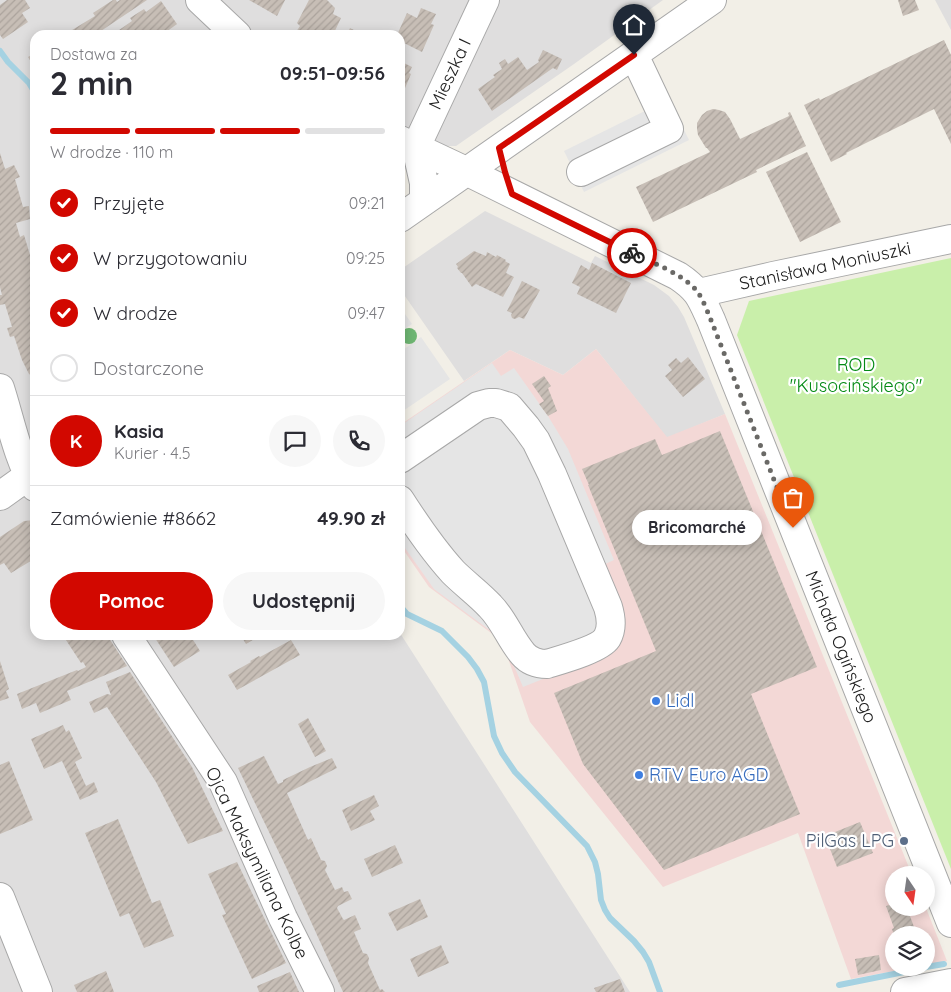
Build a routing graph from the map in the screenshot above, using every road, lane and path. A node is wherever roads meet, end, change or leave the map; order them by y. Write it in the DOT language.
graph roads {
  1 [pos="200,0"];
  2 [pos="485,0"];
  3 [pos="712,0"];
  4 [pos="232,30"];
  5 [pos="634,55"];
  6 [pos="408,143"];
  7 [pos="499,148"];
  8 [pos="466,171"];
  9 [pos="581,172"];
  10 [pos="512,194"];
  11 [pos="424,201"];
  12 [pos="405,214"];
  13 [pos="951,239"];
  14 [pos="699,293"];
  15 [pos="0,388"];
  16 [pos="405,456"];
  17 [pos="30,474"];
  18 [pos="30,480"];
  19 [pos="0,496"];
  20 [pos="405,508"];
  21 [pos="129,640"];
  22 [pos="0,897"];
  23 [pos="951,923"];
  24 [pos="951,983"];
  25 [pos="38,992"];
  26 [pos="320,992"];
  27 [pos="906,992"];
  1 -- 4 [label="street"];
  2 -- 6 [label="street, Mieszka I"];
  3 -- 5 [label="street"];
  5 -- 7 [label="street"];
  5 -- 9 [label="street"];
  6 -- 8 [label="street, Michała Ogińskiego"];
  6 -- 11 [label="street"];
  7 -- 8 [label="street"];
  7 -- 10 [label="street"];
  8 -- 10 [label="street, Michała Ogińskiego"];
  8 -- 11 [label="street"];
  10 -- 14 [label="street, Michała Ogińskiego"];
  11 -- 12 [label="street"];
  13 -- 14 [label="street, Stanisława Moniuszki"];
  14 -- 23 [label="street, Michała Ogińskiego"];
  15 -- 17 [label="street"];
  16 -- 20 [label="street"];
  18 -- 19 [label="street"];
  21 -- 26 [label="street, Ojca Maksymiliana Kolbe"];
  22 -- 25 [label="street"];
  24 -- 27 [label="street"];
}
